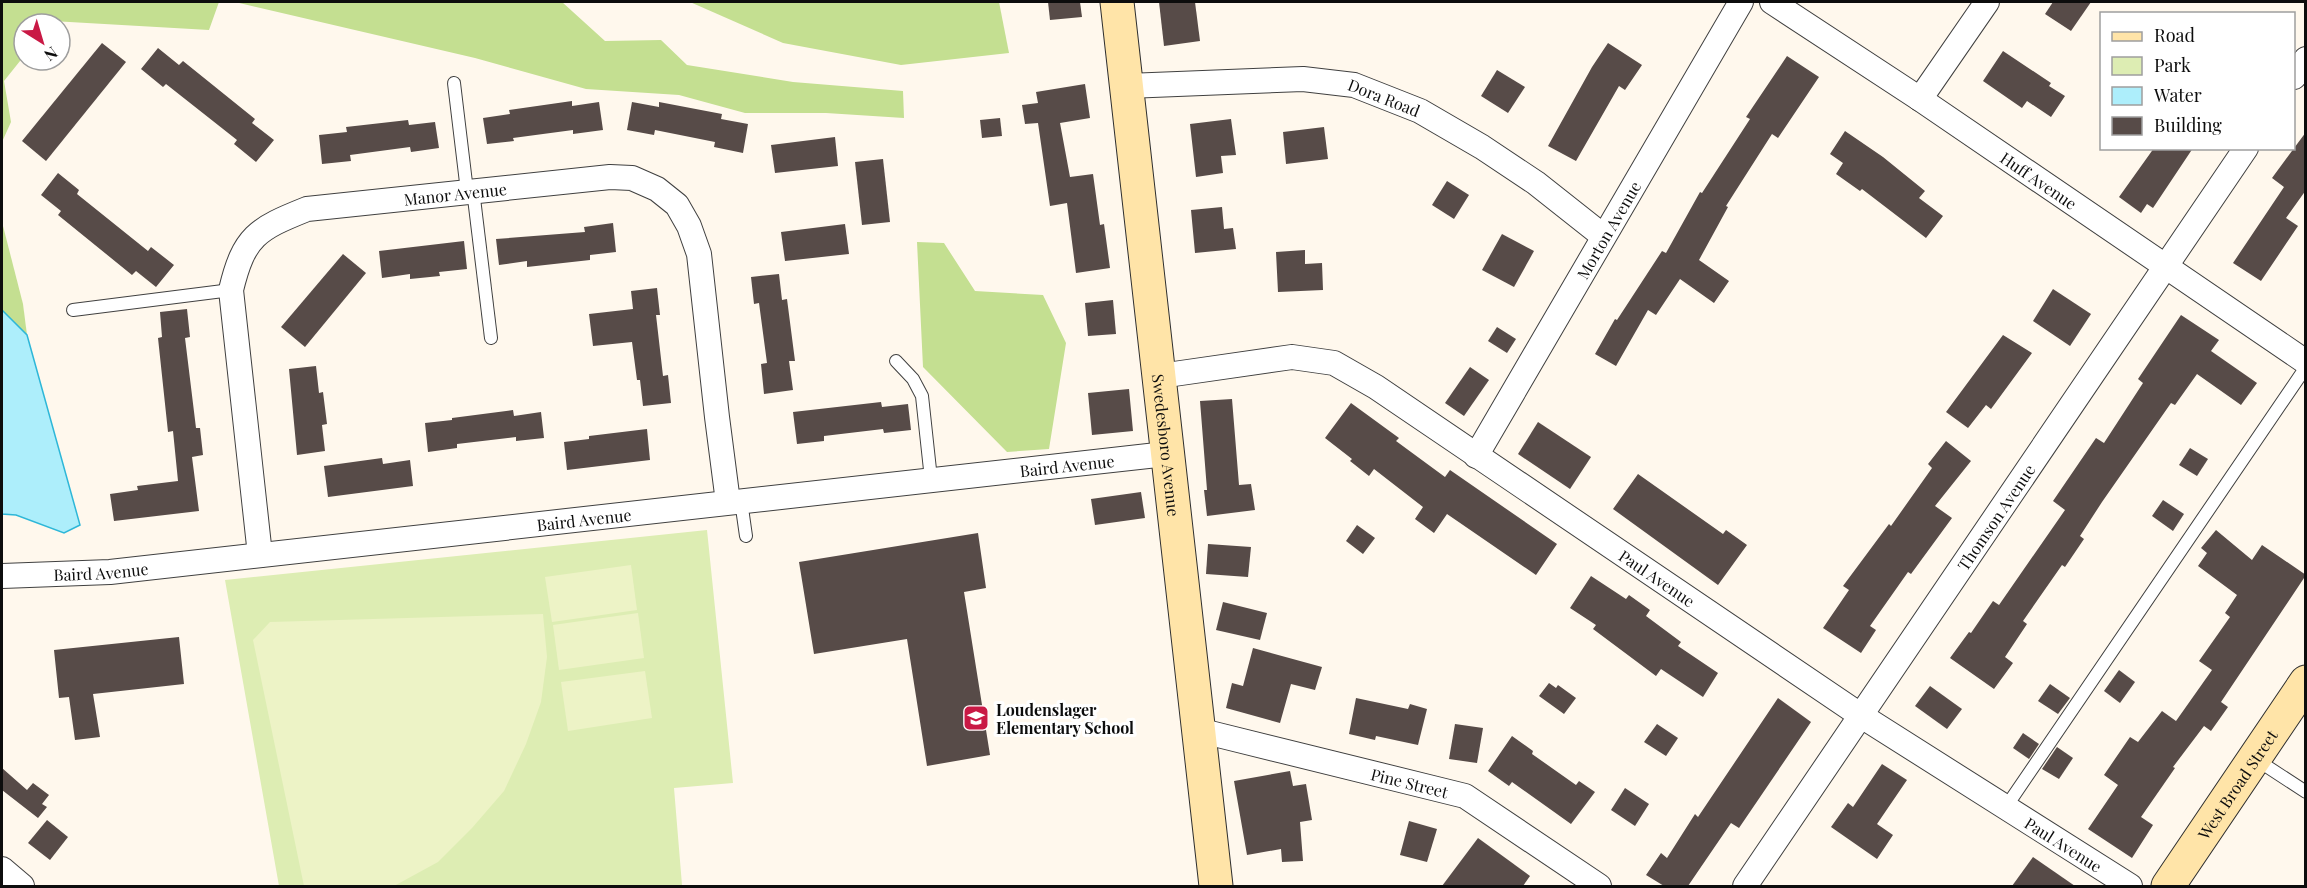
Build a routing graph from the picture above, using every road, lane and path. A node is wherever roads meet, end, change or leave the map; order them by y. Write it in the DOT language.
graph roads {
  1 [pos="1117,2"];
  2 [pos="1741,2"];
  3 [pos="1772,2"];
  4 [pos="1987,2"];
  5 [pos="2306,60"];
  6 [pos="2295,76"];
  7 [pos="454,83"];
  8 [pos="1127,86"];
  9 [pos="1920,99"];
  10 [pos="2245,150"];
  11 [pos="470,191"];
  12 [pos="1603,236"];
  13 [pos="2166,266"];
  14 [pos="231,290"];
  15 [pos="73,310"];
  16 [pos="491,338"];
  17 [pos="896,361"];
  18 [pos="2306,362"];
  19 [pos="2306,368"];
  20 [pos="1160,376"];
  21 [pos="1166,453"];
  22 [pos="1476,456"];
  23 [pos="932,479"];
  24 [pos="734,502"];
  25 [pos="746,536"];
  26 [pos="260,555"];
  27 [pos="2,576"];
  28 [pos="2306,682"];
  29 [pos="1860,716"];
  30 [pos="1198,730"];
  31 [pos="2254,758"];
  32 [pos="2306,792"];
  33 [pos="2006,807"];
  34 [pos="2,869"];
  35 [pos="22,886"];
  36 [pos="1216,886"];
  37 [pos="1599,886"];
  38 [pos="1745,886"];
  39 [pos="2130,886"];
  40 [pos="2168,886"];
  1 -- 8 [label="street, Swedesboro Avenue"];
  2 -- 12 [label="street, Morton Avenue"];
  3 -- 9 [label="street, Huff Avenue"];
  4 -- 9 [label="street"];
  5 -- 6 [label="street"];
  7 -- 11 [label="lane"];
  8 -- 12 [label="street, Dora Road"];
  8 -- 20 [label="street, Swedesboro Avenue"];
  9 -- 13 [label="street, Huff Avenue"];
  10 -- 13 [label="street, Thomson Avenue"];
  11 -- 14 [label="street, Manor Avenue"];
  11 -- 16 [label="lane"];
  11 -- 24 [label="street, Manor Avenue"];
  12 -- 22 [label="street, Morton Avenue"];
  13 -- 18 [label="street, Huff Avenue"];
  13 -- 29 [label="street, Thomson Avenue"];
  14 -- 15 [label="lane"];
  14 -- 26 [label="street, Manor Avenue"];
  17 -- 23 [label="lane"];
  19 -- 33 [label="lane"];
  20 -- 21 [label="street, Swedesboro Avenue"];
  20 -- 22 [label="street, Paul Avenue"];
  21 -- 23 [label="street, Baird Avenue"];
  21 -- 30 [label="street, Swedesboro Avenue"];
  22 -- 29 [label="street, Paul Avenue"];
  23 -- 24 [label="street, Baird Avenue"];
  24 -- 25 [label="lane"];
  24 -- 26 [label="street, Baird Avenue"];
  26 -- 27 [label="street, Baird Avenue"];
  28 -- 31 [label="street, West Broad Street"];
  29 -- 33 [label="street, Paul Avenue"];
  29 -- 38 [label="street, Thomson Avenue"];
  30 -- 36 [label="street, Swedesboro Avenue"];
  30 -- 37 [label="street, Pine Street"];
  31 -- 32 [label="lane"];
  31 -- 40 [label="street, West Broad Street"];
  33 -- 39 [label="street, Paul Avenue"];
  34 -- 35 [label="street"];
}
